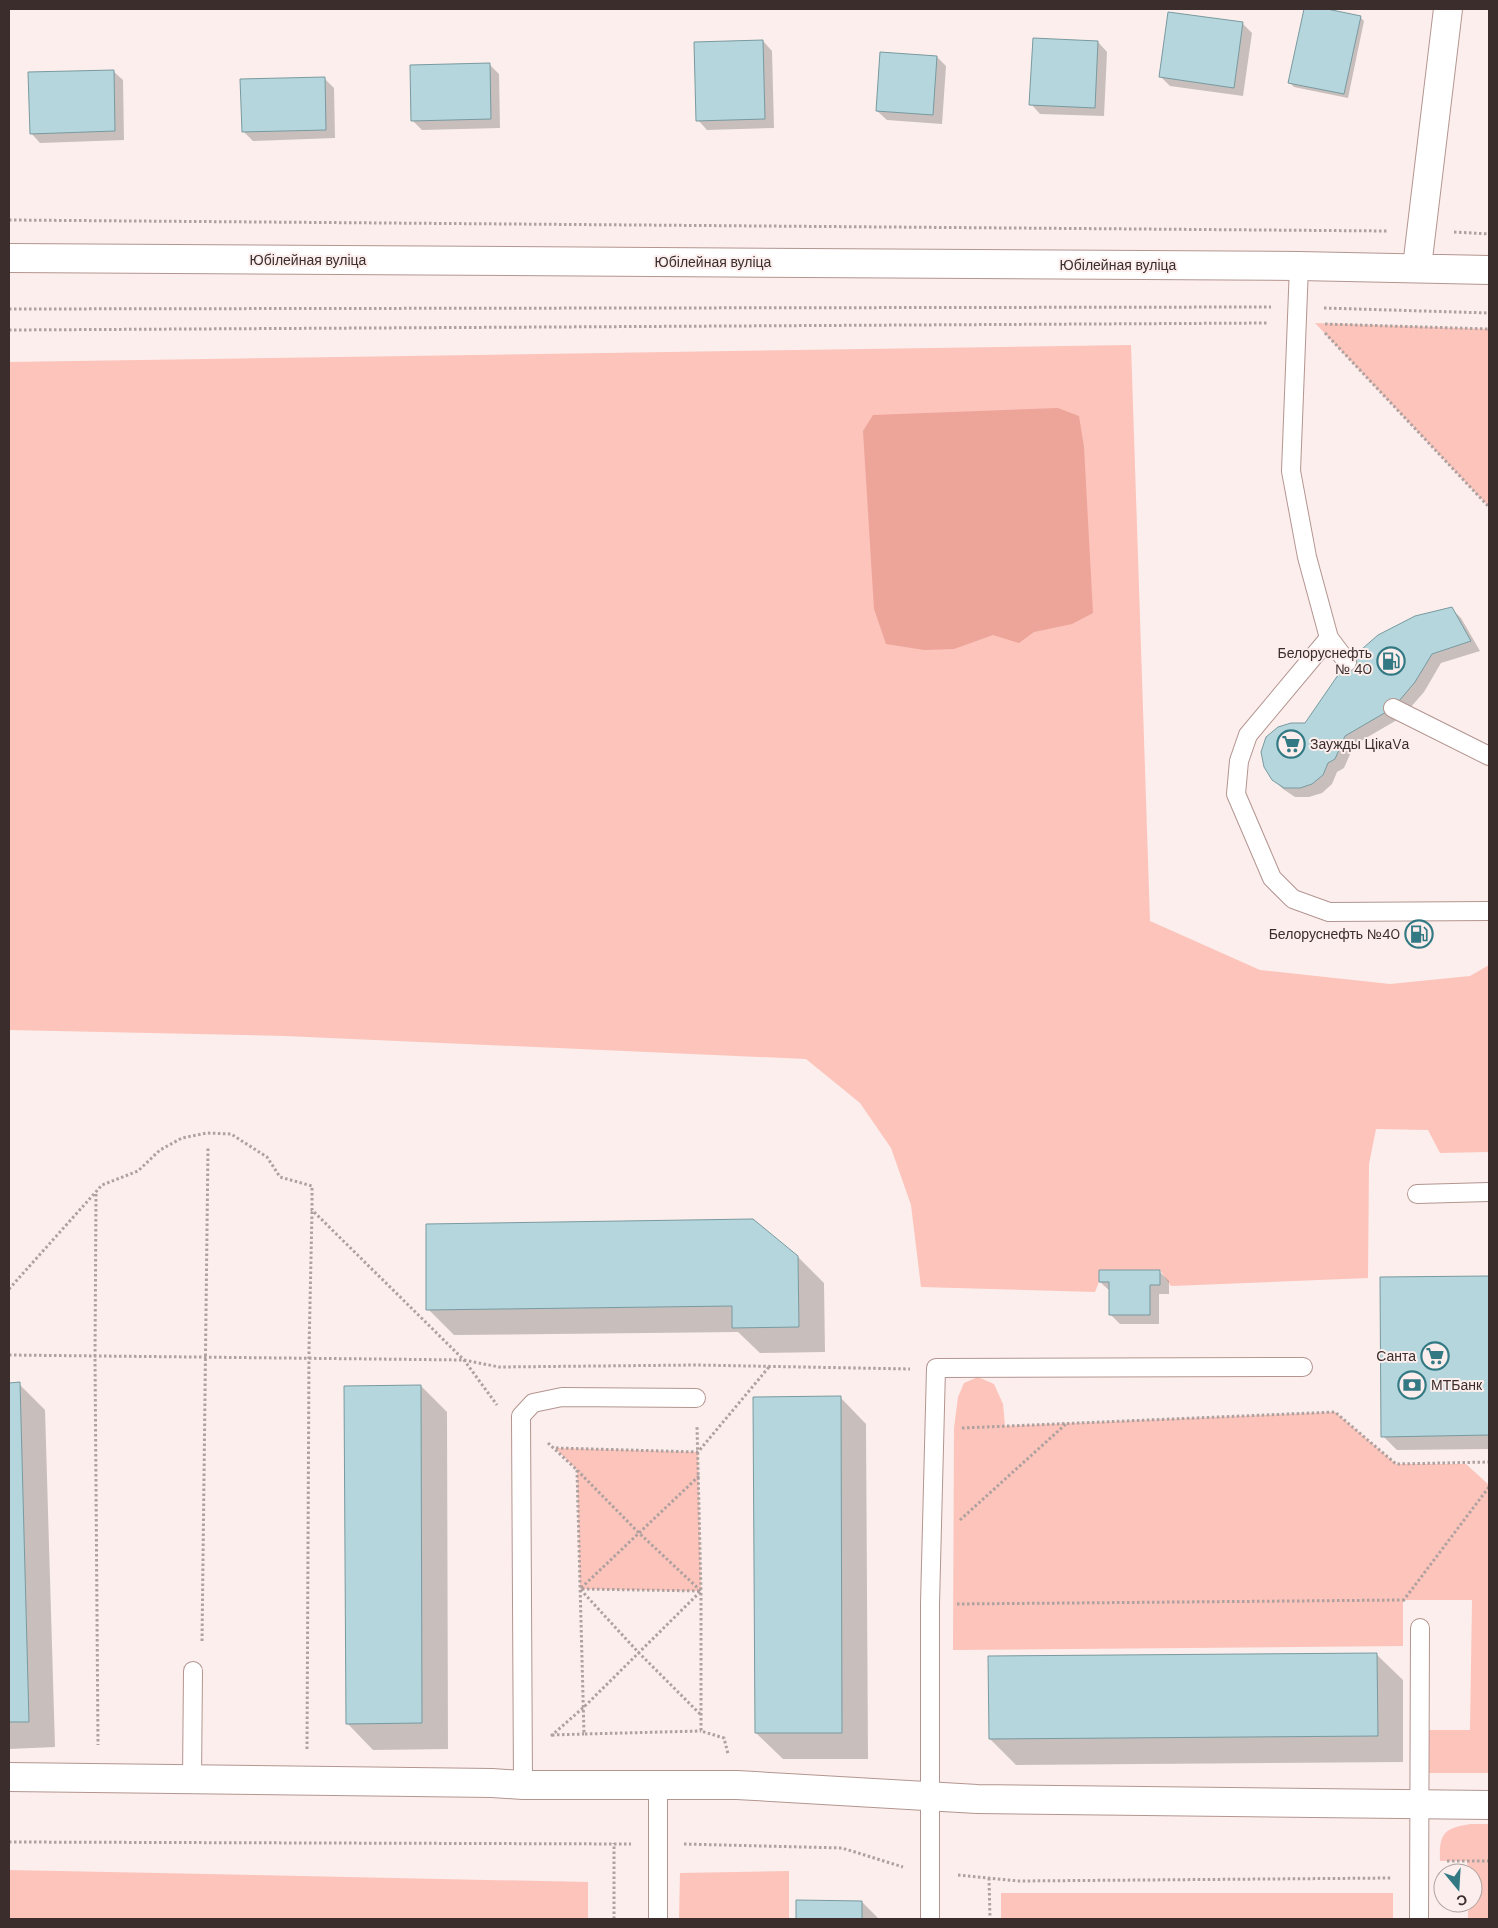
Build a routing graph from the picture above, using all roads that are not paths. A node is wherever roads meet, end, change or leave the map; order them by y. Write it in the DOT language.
graph roads {
  1 [pos="1448,9"];
  2 [pos="9,258"];
  3 [pos="1299,266"];
  4 [pos="1417,267"];
  5 [pos="1489,270"];
  6 [pos="1329,638"];
  7 [pos="1347,662"];
  8 [pos="1393,708"];
  9 [pos="1489,756"];
  10 [pos="1489,911"];
  11 [pos="1489,1192"];
  12 [pos="1417,1194"];
  13 [pos="1303,1366"];
  14 [pos="696,1398"];
  15 [pos="1420,1628"];
  16 [pos="193,1671"];
  17 [pos="523,1772"];
  18 [pos="9,1777"];
  19 [pos="192,1779"];
  20 [pos="658,1785"];
  21 [pos="931,1797"];
  22 [pos="1489,1805"];
  23 [pos="1419,1806"];
  24 [pos="658,1919"];
  25 [pos="930,1919"];
  26 [pos="1419,1919"];
  1 -- 4 [label="street"];
  2 -- 3 [label="street, Юбілейная вуліца"];
  3 -- 4 [label="street, Юбілейная вуліца"];
  3 -- 6 [label="lane"];
  4 -- 5 [label="street, Юбілейная вуліца"];
  6 -- 7 [label="lane"];
  6 -- 10 [label="lane"];
  8 -- 9 [label="lane"];
  11 -- 12 [label="lane"];
  13 -- 21 [label="lane"];
  14 -- 17 [label="lane"];
  15 -- 23 [label="lane"];
  16 -- 19 [label="lane"];
  17 -- 19 [label="street"];
  17 -- 20 [label="street"];
  18 -- 19 [label="street"];
  20 -- 21 [label="street"];
  20 -- 24 [label="lane"];
  21 -- 23 [label="street"];
  21 -- 25 [label="lane"];
  22 -- 23 [label="street"];
  23 -- 26 [label="lane"];
}
